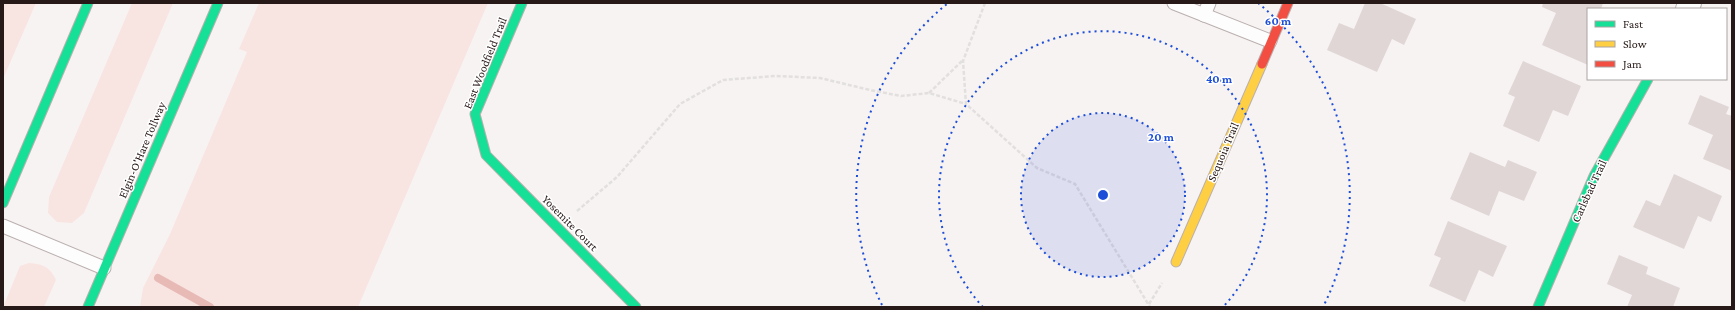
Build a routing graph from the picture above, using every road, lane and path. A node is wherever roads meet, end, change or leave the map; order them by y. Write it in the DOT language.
graph roads {
  1 [pos="88,3"];
  2 [pos="218,3"];
  3 [pos="522,3"];
  4 [pos="985,3"];
  5 [pos="1174,3"];
  6 [pos="1288,3"];
  7 [pos="1206,9"];
  8 [pos="1270,41"];
  9 [pos="963,61"];
  10 [pos="1647,80"];
  11 [pos="929,93"];
  12 [pos="966,104"];
  13 [pos="486,155"];
  14 [pos="3,203"];
  15 [pos="3,226"];
  16 [pos="558,227"];
  17 [pos="1176,262"];
  18 [pos="104,268"];
  19 [pos="88,307"];
  20 [pos="636,307"];
  21 [pos="1150,307"];
  22 [pos="1538,307"];
  1 -- 14 [label="main road"];
  2 -- 18 [label="main road, Elgin-O'Hare Tollway"];
  3 -- 13 [label="main road, East Woodfield Trail"];
  4 -- 9 [label="path"];
  5 -- 7 [label="lane"];
  6 -- 8 [label="main road, Sequoia Trail"];
  7 -- 8 [label="lane"];
  8 -- 17 [label="main road, Sequoia Trail"];
  9 -- 11 [label="path"];
  9 -- 12 [label="path"];
  10 -- 22 [label="main road, Carlsbad Trail"];
  11 -- 12 [label="path"];
  11 -- 16 [label="path"];
  12 -- 21 [label="path"];
  13 -- 16 [label="main road, Yosemite Court"];
  15 -- 18 [label="lane"];
  16 -- 20 [label="main road, Yosemite Court"];
  18 -- 19 [label="main road, Elgin-O'Hare Tollway"];
}
